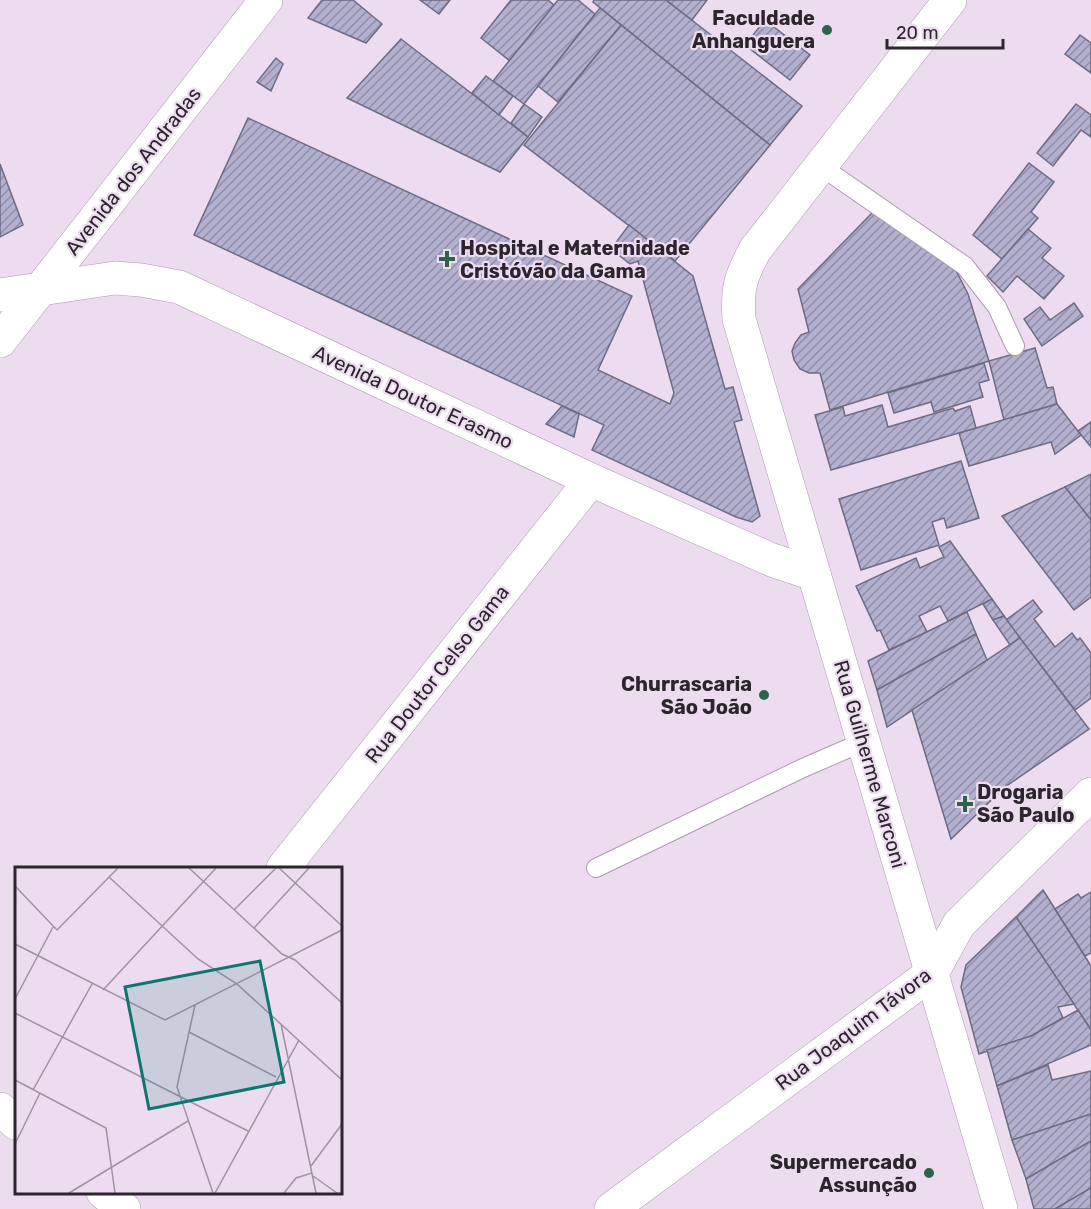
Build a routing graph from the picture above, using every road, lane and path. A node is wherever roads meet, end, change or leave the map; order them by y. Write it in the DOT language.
graph roads {
  1 [pos="266,0"];
  2 [pos="950,0"];
  3 [pos="819,165"];
  4 [pos="41,289"];
  5 [pos="0,295"];
  6 [pos="0,341"];
  7 [pos="1015,346"];
  8 [pos="591,480"];
  9 [pos="814,574"];
  10 [pos="863,742"];
  11 [pos="1091,794"];
  12 [pos="284,867"];
  13 [pos="596,868"];
  14 [pos="932,973"];
  15 [pos="0,1109"];
  16 [pos="15,1122"];
  17 [pos="98,1194"];
  18 [pos="105,1194"];
  19 [pos="97,1209"];
  20 [pos="124,1209"];
  21 [pos="611,1209"];
  22 [pos="1001,1209"];
  1 -- 4 [label="street, Avenida dos Andradas"];
  2 -- 3 [label="street, Rua Guilherme Marconi"];
  3 -- 7 [label="lane"];
  3 -- 9 [label="street, Rua Guilherme Marconi"];
  4 -- 5 [label="street, Avenida Doutor Erasmo"];
  4 -- 6 [label="street, Avenida dos Andradas"];
  4 -- 8 [label="street, Avenida Doutor Erasmo"];
  8 -- 9 [label="street, Avenida Doutor Erasmo"];
  8 -- 12 [label="street, Rua Doutor Celso Gama"];
  9 -- 10 [label="street, Rua Guilherme Marconi"];
  10 -- 13 [label="lane"];
  10 -- 14 [label="street, Rua Guilherme Marconi"];
  11 -- 14 [label="street, Rua Joaquim Távora"];
  14 -- 21 [label="street, Rua Joaquim Távora"];
  14 -- 22 [label="street, Rua Guilherme Marconi"];
  15 -- 16 [label="street"];
  17 -- 19 [label="street"];
  18 -- 20 [label="street"];
}
